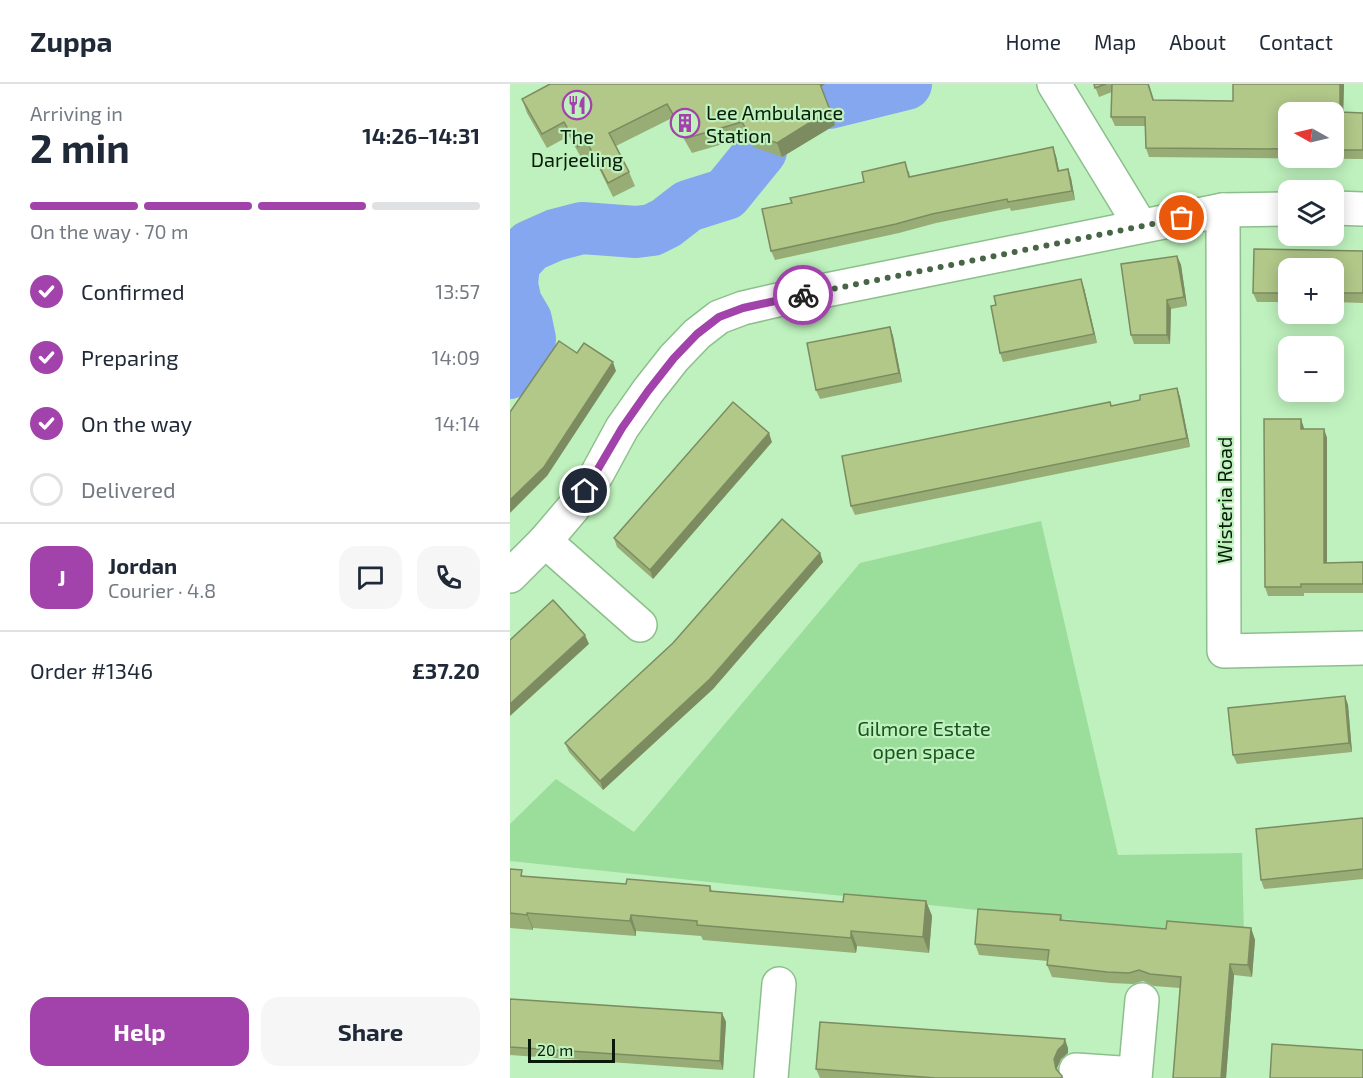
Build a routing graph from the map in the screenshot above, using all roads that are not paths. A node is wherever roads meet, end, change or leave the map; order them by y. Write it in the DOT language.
graph roads {
  1 [pos="1055,86"];
  2 [pos="1278,208"];
  3 [pos="1344,208"];
  4 [pos="1363,209"];
  5 [pos="1223,210"];
  6 [pos="1140,225"];
  7 [pos="545,541"];
  8 [pos="510,576"];
  9 [pos="640,625"];
  10 [pos="1363,648"];
  11 [pos="779,984"];
  12 [pos="1142,1000"];
  13 [pos="1076,1070"];
  14 [pos="1135,1076"];
  15 [pos="771,1078"];
  1 -- 6 [label="street"];
  2 -- 5 [label="street"];
  3 -- 4 [label="street"];
  5 -- 6 [label="street"];
  5 -- 10 [label="street, Wisteria Road"];
  6 -- 7 [label="street"];
  7 -- 8 [label="street"];
  7 -- 9 [label="street"];
  11 -- 15 [label="street"];
  12 -- 14 [label="street"];
  13 -- 14 [label="street"];
}
